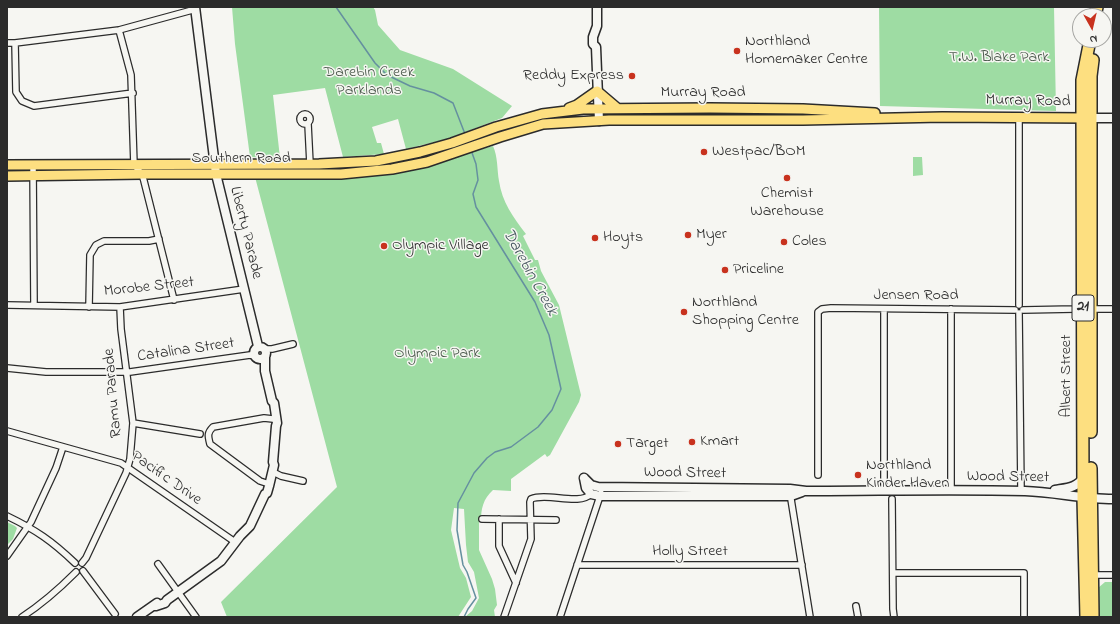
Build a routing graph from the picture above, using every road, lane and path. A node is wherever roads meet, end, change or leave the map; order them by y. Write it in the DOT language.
graph roads {
  1 [pos="596,7"];
  2 [pos="195,8"];
  3 [pos="119,30"];
  4 [pos="7,43"];
  5 [pos="15,44"];
  6 [pos="1090,48"];
  7 [pos="1094,48"];
  8 [pos="1089,60"];
  9 [pos="597,91"];
  10 [pos="132,93"];
  11 [pos="617,108"];
  12 [pos="598,109"];
  13 [pos="803,109"];
  14 [pos="558,112"];
  15 [pos="942,117"];
  16 [pos="1019,117"];
  17 [pos="1086,118"];
  18 [pos="1113,118"];
  19 [pos="599,120"];
  20 [pos="803,120"];
  21 [pos="308,124"];
  22 [pos="496,127"];
  23 [pos="467,137"];
  24 [pos="500,137"];
  25 [pos="470,147"];
  26 [pos="134,164"];
  27 [pos="310,164"];
  28 [pos="7,165"];
  29 [pos="33,165"];
  30 [pos="215,169"];
  31 [pos="142,174"];
  32 [pos="7,176"];
  33 [pos="33,176"];
  34 [pos="159,239"];
  35 [pos="244,289"];
  36 [pos="174,300"];
  37 [pos="7,304"];
  38 [pos="34,305"];
  39 [pos="89,307"];
  40 [pos="120,307"];
  41 [pos="1083,308"];
  42 [pos="884,309"];
  43 [pos="951,309"];
  44 [pos="1113,309"];
  45 [pos="1019,310"];
  46 [pos="293,344"];
  47 [pos="260,353"];
  48 [pos="7,368"];
  49 [pos="127,372"];
  50 [pos="1087,394"];
  51 [pos="273,418"];
  52 [pos="133,423"];
  53 [pos="7,431"];
  54 [pos="200,434"];
  55 [pos="63,447"];
  56 [pos="128,468"];
  57 [pos="818,475"];
  58 [pos="271,476"];
  59 [pos="1084,476"];
  60 [pos="303,481"];
  61 [pos="600,487"];
  62 [pos="623,487"];
  63 [pos="884,491"];
  64 [pos="951,491"];
  65 [pos="1021,491"];
  66 [pos="790,492"];
  67 [pos="1044,492"];
  68 [pos="590,494"];
  69 [pos="600,496"];
  70 [pos="628,497"];
  71 [pos="1087,498"];
  72 [pos="892,499"];
  73 [pos="1113,499"];
  74 [pos="7,516"];
  75 [pos="482,519"];
  76 [pos="499,519"];
  77 [pos="530,519"];
  78 [pos="556,520"];
  79 [pos="28,526"];
  80 [pos="235,542"];
  81 [pos="7,556"];
  82 [pos="74,563"];
  83 [pos="82,563"];
  84 [pos="158,564"];
  85 [pos="578,565"];
  86 [pos="802,565"];
  87 [pos="83,571"];
  88 [pos="76,572"];
  89 [pos="893,573"];
  90 [pos="1089,575"];
  91 [pos="1113,575"];
  92 [pos="516,583"];
  93 [pos="178,591"];
  94 [pos="856,606"];
  95 [pos="115,614"];
  96 [pos="22,617"];
  97 [pos="137,617"];
  98 [pos="196,617"];
  99 [pos="504,617"];
  100 [pos="560,617"];
  101 [pos="810,617"];
  102 [pos="858,617"];
  103 [pos="894,617"];
  104 [pos="1024,617"];
  105 [pos="1086,617"];
  106 [pos="1093,617"];
  1 -- 9 [label="street"];
  2 -- 3 [label="street"];
  2 -- 30 [label="street, Liberty Parade"];
  3 -- 5 [label="street"];
  3 -- 10 [label="street"];
  4 -- 5 [label="street"];
  5 -- 10 [label="street"];
  6 -- 8 [label="highway, Albert Street / 21"];
  7 -- 8 [label="highway, Albert Street / 21"];
  8 -- 17 [label="highway, Albert Street / 21"];
  9 -- 11 [label="main road"];
  9 -- 12 [label="street"];
  9 -- 14 [label="main road"];
  10 -- 26 [label="street"];
  11 -- 12 [label="main road, Murray Road"];
  11 -- 13 [label="main road, Murray Road"];
  12 -- 14 [label="main road, Murray Road"];
  12 -- 19 [label="street"];
  13 -- 15 [label="main road, Murray Road"];
  13 -- 20 [label="main road"];
  14 -- 22 [label="main road, Murray Road"];
  15 -- 16 [label="main road, Murray Road"];
  15 -- 20 [label="main road, Murray Road"];
  16 -- 17 [label="main road, Murray Road"];
  16 -- 45 [label="street"];
  17 -- 18 [label="street, Murray Road"];
  17 -- 41 [label="highway, Albert Street / 21"];
  19 -- 20 [label="main road, Murray Road"];
  19 -- 24 [label="main road, Murray Road"];
  21 -- 27 [label="street"];
  22 -- 23 [label="main road, Murray Road"];
  22 -- 24 [label="main road"];
  23 -- 27 [label="main road, Southern Road"];
  24 -- 25 [label="main road, Murray Road"];
  25 -- 30 [label="main road, Southern Road"];
  26 -- 29 [label="main road, Southern Road"];
  26 -- 30 [label="main road, Southern Road"];
  26 -- 31 [label="street"];
  27 -- 30 [label="main road, Southern Road"];
  28 -- 29 [label="main road, Southern Road"];
  29 -- 33 [label="street"];
  30 -- 31 [label="main road, Southern Road"];
  30 -- 35 [label="street, Liberty Parade"];
  31 -- 33 [label="main road, Southern Road"];
  31 -- 34 [label="street"];
  32 -- 33 [label="main road, Southern Road"];
  33 -- 38 [label="street"];
  34 -- 36 [label="street"];
  34 -- 39 [label="street"];
  35 -- 36 [label="street, Morobe Street"];
  35 -- 47 [label="street, Liberty Parade"];
  36 -- 40 [label="street, Morobe Street"];
  37 -- 38 [label="street, Morobe Street"];
  38 -- 39 [label="street, Morobe Street"];
  39 -- 40 [label="street, Morobe Street"];
  40 -- 49 [label="street, Ramu Parade"];
  41 -- 44 [label="street, Jensen Road"];
  41 -- 45 [label="street, Jensen Road"];
  41 -- 50 [label="highway, Albert Street / 21"];
  42 -- 43 [label="street, Jensen Road"];
  42 -- 57 [label="street, Jensen Road"];
  42 -- 63 [label="street"];
  43 -- 45 [label="street, Jensen Road"];
  43 -- 64 [label="street"];
  45 -- 65 [label="street"];
  46 -- 47 [label="street, Catalina Street"];
  47 -- 49 [label="street, Catalina Street"];
  47 -- 51 [label="street, Liberty Parade"];
  48 -- 49 [label="street, Catalina Street"];
  49 -- 52 [label="street, Ramu Parade"];
  50 -- 59 [label="highway, Albert Street / 21"];
  50 -- 71 [label="highway, Albert Street / 21"];
  51 -- 58 [label="street, Liberty Parade"];
  51 -- 58 [label="street"];
  52 -- 54 [label="street"];
  52 -- 56 [label="street, Ramu Parade"];
  53 -- 55 [label="street, Pacific Drive"];
  55 -- 56 [label="street, Pacific Drive"];
  55 -- 79 [label="street"];
  56 -- 80 [label="street, Pacific Drive"];
  56 -- 83 [label="street, Ramu Parade"];
  58 -- 60 [label="street"];
  58 -- 80 [label="street, Liberty Parade"];
  59 -- 67 [label="street"];
  59 -- 71 [label="highway, Albert Street / 21"];
  61 -- 62 [label="street, Wood Street"];
  61 -- 68 [label="street"];
  61 -- 68 [label="street, Wood Street"];
  61 -- 69 [label="street"];
  62 -- 66 [label="street, Wood Street"];
  62 -- 70 [label="street"];
  63 -- 64 [label="street, Wood Street"];
  63 -- 66 [label="street, Wood Street"];
  64 -- 65 [label="street, Wood Street"];
  65 -- 67 [label="street, Wood Street"];
  66 -- 70 [label="street, Wood Street"];
  66 -- 86 [label="street"];
  67 -- 71 [label="street, Wood Street"];
  68 -- 69 [label="street, Wood Street"];
  68 -- 77 [label="street, Wood Street"];
  69 -- 70 [label="street, Wood Street"];
  69 -- 85 [label="street"];
  71 -- 73 [label="street, Wood Street"];
  71 -- 90 [label="highway, Albert Street / 21"];
  72 -- 89 [label="street"];
  74 -- 79 [label="street"];
  75 -- 76 [label="street"];
  76 -- 77 [label="street"];
  76 -- 92 [label="street"];
  77 -- 78 [label="street"];
  77 -- 92 [label="street"];
  79 -- 81 [label="street"];
  79 -- 82 [label="street"];
  80 -- 93 [label="street, Liberty Parade"];
  82 -- 83 [label="street"];
  82 -- 88 [label="street"];
  83 -- 87 [label="street"];
  84 -- 93 [label="street"];
  85 -- 86 [label="street, Holly Street"];
  85 -- 100 [label="street"];
  86 -- 101 [label="street"];
  87 -- 88 [label="street"];
  87 -- 95 [label="street"];
  88 -- 96 [label="street"];
  89 -- 103 [label="street"];
  89 -- 104 [label="street"];
  90 -- 91 [label="street"];
  90 -- 105 [label="highway, Albert Street / 21"];
  90 -- 106 [label="highway, Albert Street / 21"];
  92 -- 99 [label="street"];
  93 -- 97 [label="street, Liberty Parade"];
  93 -- 98 [label="street"];
  94 -- 102 [label="street"];
}
